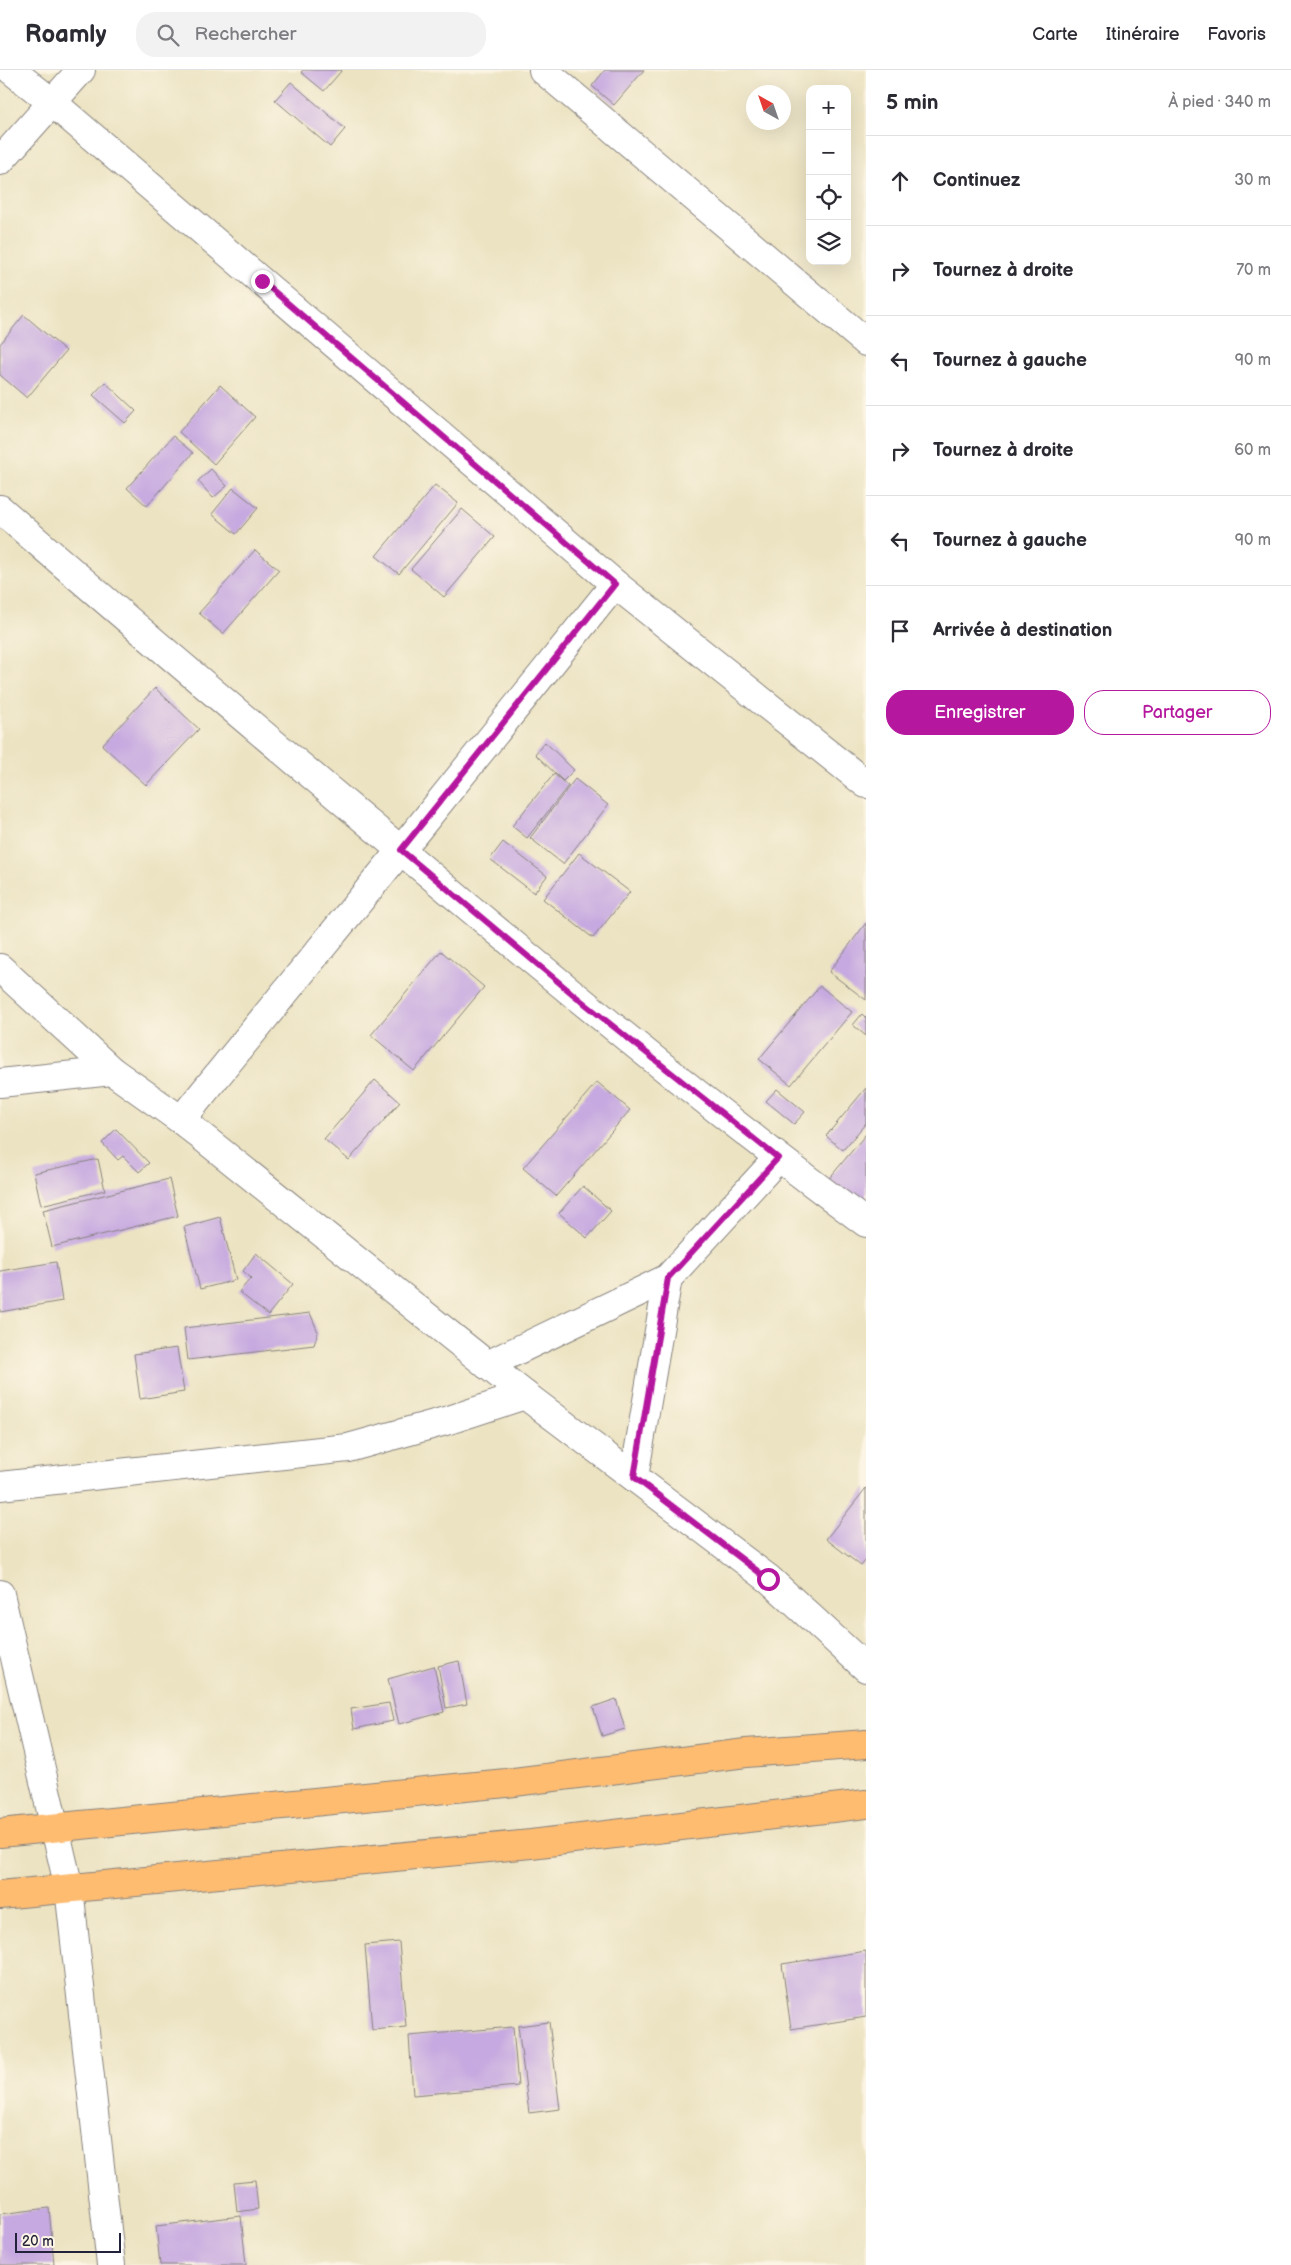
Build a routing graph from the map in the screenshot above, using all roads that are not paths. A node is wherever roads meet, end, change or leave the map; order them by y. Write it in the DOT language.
graph roads {
  1 [pos="11,70"];
  2 [pos="82,70"];
  3 [pos="543,70"];
  4 [pos="53,103"];
  5 [pos="0,161"];
  6 [pos="866,342"];
  7 [pos="0,510"];
  8 [pos="615,584"];
  9 [pos="866,784"];
  10 [pos="401,850"];
  11 [pos="0,968"];
  12 [pos="112,1071"];
  13 [pos="0,1083"];
  14 [pos="180,1120"];
  15 [pos="778,1158"];
  16 [pos="866,1223"];
  17 [pos="668,1278"];
  18 [pos="487,1365"];
  19 [pos="525,1395"];
  20 [pos="634,1477"];
  21 [pos="0,1486"];
  22 [pos="0,1594"];
  23 [pos="866,1668"];
  24 [pos="866,1744"];
  25 [pos="866,1804"];
  26 [pos="56,1827"];
  27 [pos="0,1833"];
  28 [pos="69,1888"];
  29 [pos="0,1895"];
  30 [pos="111,2265"];
  1 -- 4 [label="street"];
  2 -- 4 [label="street"];
  3 -- 6 [label="street"];
  4 -- 5 [label="street"];
  4 -- 8 [label="street"];
  7 -- 10 [label="street"];
  8 -- 9 [label="street"];
  8 -- 10 [label="street"];
  10 -- 14 [label="street"];
  10 -- 15 [label="street"];
  11 -- 12 [label="street"];
  12 -- 13 [label="street"];
  12 -- 14 [label="street"];
  14 -- 18 [label="street"];
  15 -- 16 [label="street"];
  15 -- 17 [label="street"];
  17 -- 18 [label="street"];
  17 -- 20 [label="street"];
  18 -- 19 [label="street"];
  19 -- 20 [label="street"];
  19 -- 21 [label="street"];
  20 -- 23 [label="street"];
  22 -- 26 [label="street"];
  24 -- 26 [label="highway"];
  25 -- 28 [label="highway"];
  26 -- 27 [label="highway"];
  26 -- 28 [label="street"];
  28 -- 29 [label="highway"];
  28 -- 30 [label="street"];
}
